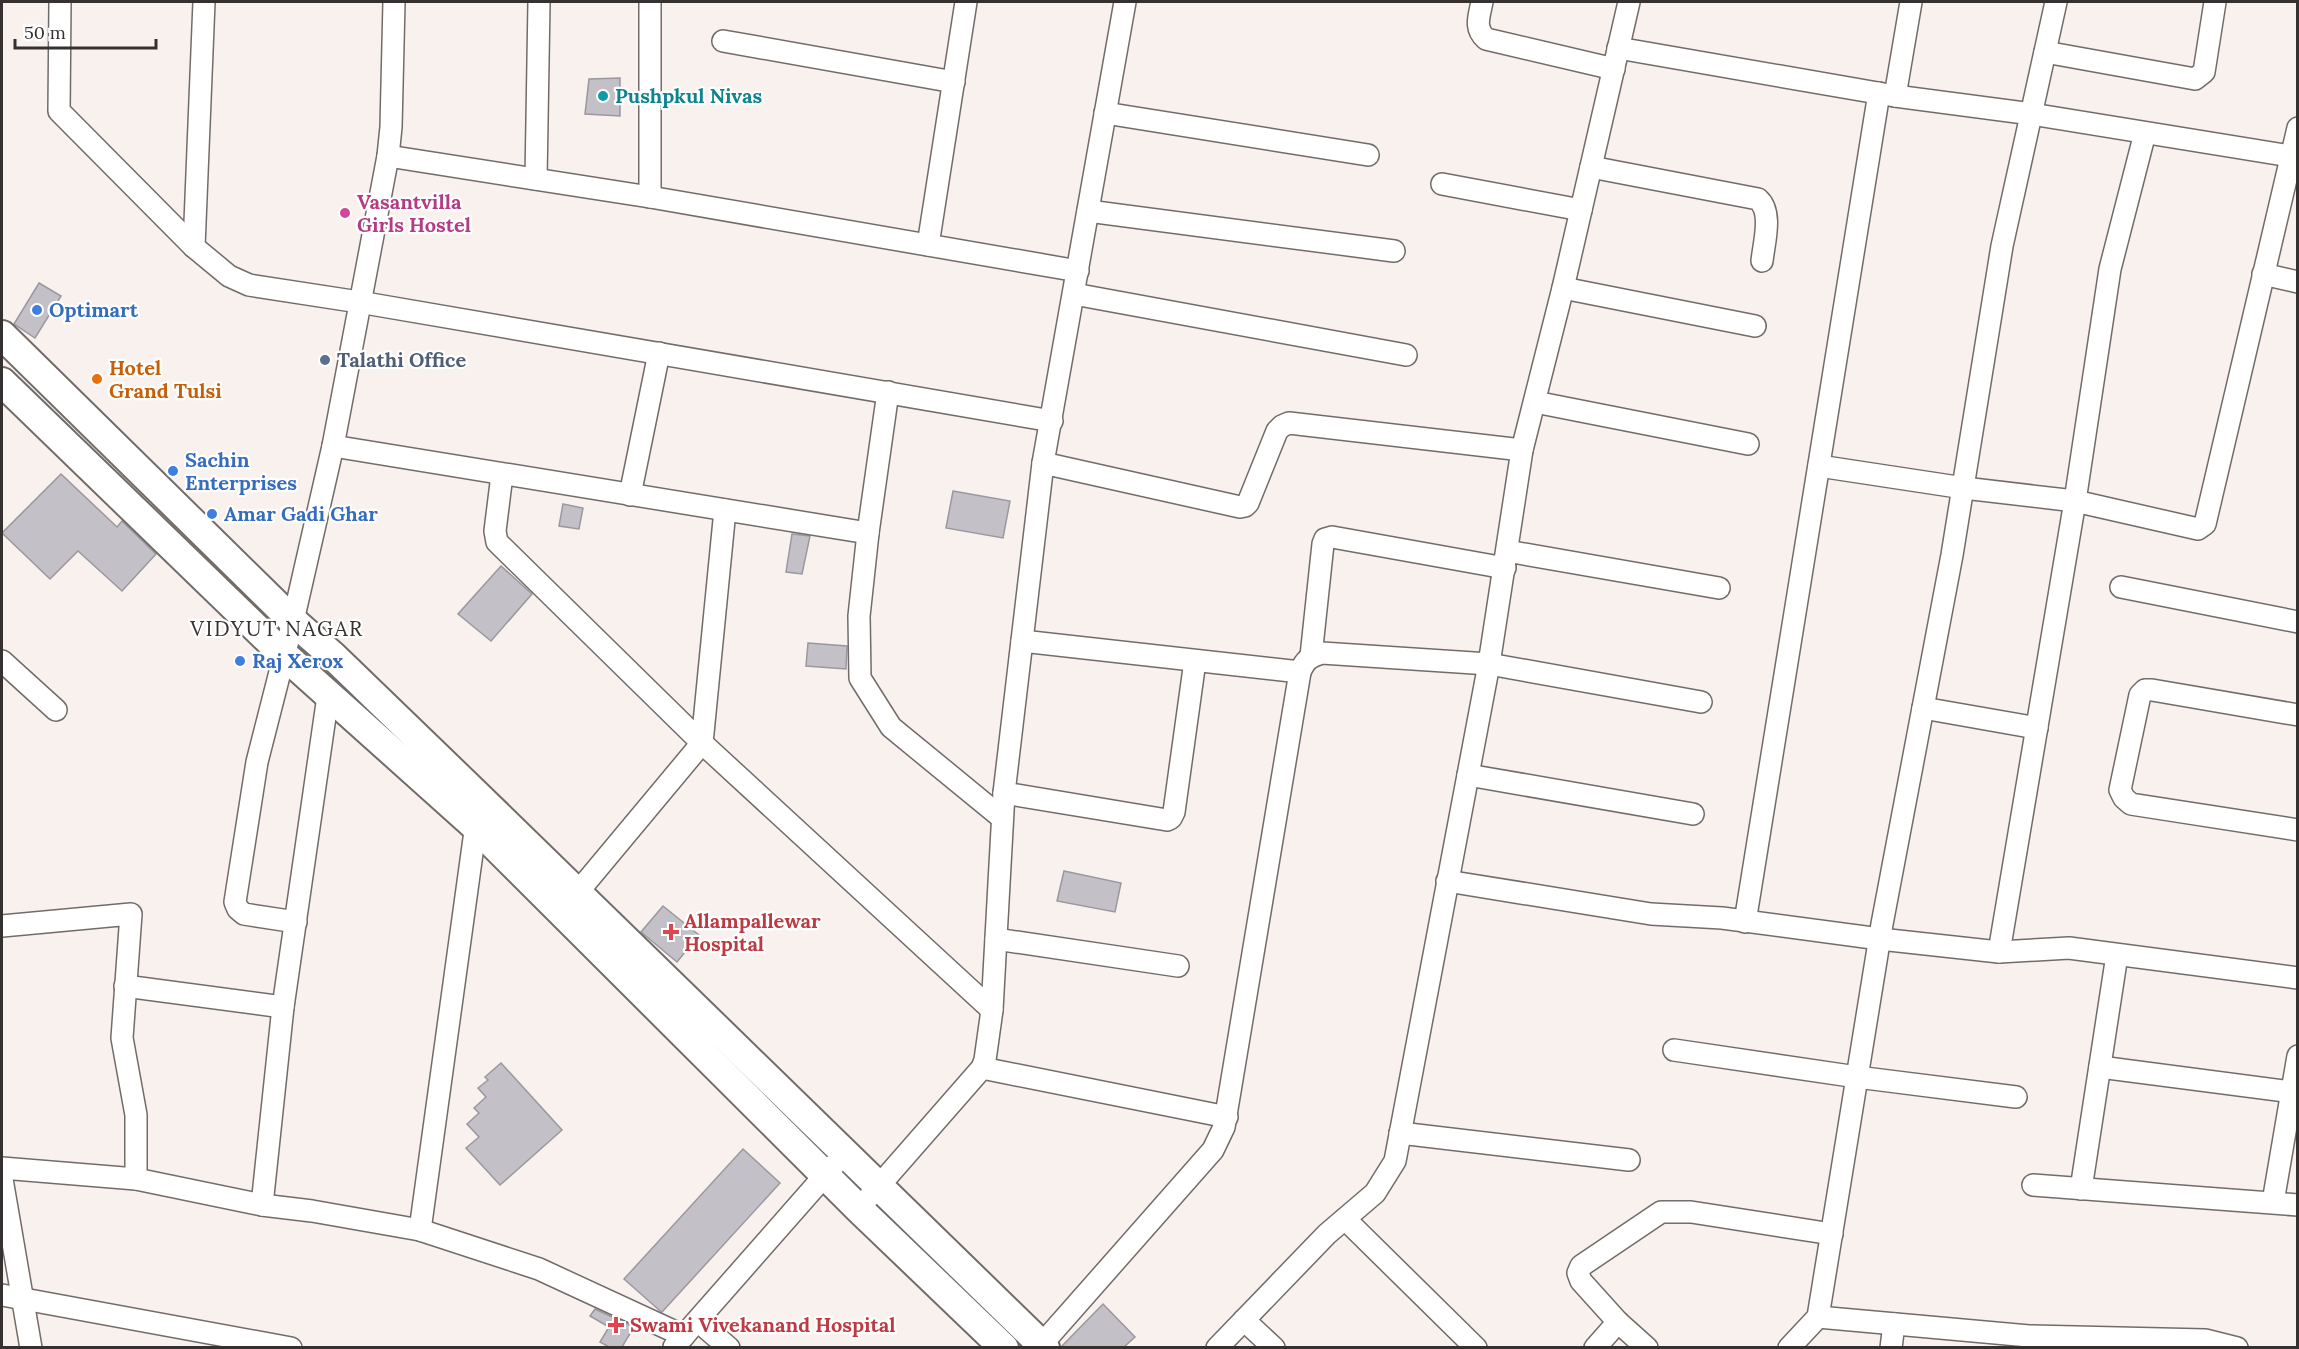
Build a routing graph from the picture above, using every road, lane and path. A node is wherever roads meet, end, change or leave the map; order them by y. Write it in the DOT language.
graph roads {
  1 [pos="60,2"];
  2 [pos="204,2"];
  3 [pos="394,2"];
  4 [pos="538,2"];
  5 [pos="650,2"];
  6 [pos="966,2"];
  7 [pos="1125,2"];
  8 [pos="1476,2"];
  9 [pos="1629,2"];
  10 [pos="1911,2"];
  11 [pos="2056,2"];
  12 [pos="2214,2"];
  13 [pos="723,41"];
  14 [pos="1618,48"];
  15 [pos="2045,52"];
  16 [pos="1614,69"];
  17 [pos="954,82"];
  18 [pos="1887,94"];
  19 [pos="1105,113"];
  20 [pos="2032,114"];
  21 [pos="2298,128"];
  22 [pos="2145,133"];
  23 [pos="1368,155"];
  24 [pos="388,156"];
  25 [pos="2294,159"];
  26 [pos="1591,167"];
  27 [pos="536,179"];
  28 [pos="1442,184"];
  29 [pos="650,197"];
  30 [pos="1581,210"];
  31 [pos="1088,211"];
  32 [pos="928,245"];
  33 [pos="194,247"];
  34 [pos="1394,251"];
  35 [pos="1762,261"];
  36 [pos="1078,271"];
  37 [pos="2263,274"];
  38 [pos="2298,282"];
  39 [pos="1563,288"];
  40 [pos="1074,294"];
  41 [pos="359,302"];
  42 [pos="1755,326"];
  43 [pos="2,335"];
  44 [pos="659,353"];
  45 [pos="1406,355"];
  46 [pos="2,382"];
  47 [pos="888,392"];
  48 [pos="1535,402"];
  49 [pos="1053,421"];
  50 [pos="1748,444"];
  51 [pos="333,446"];
  52 [pos="1522,450"];
  53 [pos="1043,463"];
  54 [pos="1819,466"];
  55 [pos="502,475"];
  56 [pos="1964,488"];
  57 [pos="630,495"];
  58 [pos="2075,501"];
  59 [pos="725,510"];
  60 [pos="868,533"];
  61 [pos="1506,559"];
  62 [pos="2121,587"];
  63 [pos="1719,588"];
  64 [pos="293,621"];
  65 [pos="2298,622"];
  66 [pos="1022,641"];
  67 [pos="284,656"];
  68 [pos="1195,660"];
  69 [pos="2,661"];
  70 [pos="1305,664"];
  71 [pos="1489,664"];
  72 [pos="328,696"];
  73 [pos="1701,702"];
  74 [pos="1923,708"];
  75 [pos="56,710"];
  76 [pos="2298,715"];
  77 [pos="2037,728"];
  78 [pos="702,743"];
  79 [pos="1468,775"];
  80 [pos="1004,793"];
  81 [pos="480,798"];
  82 [pos="1693,813"];
  83 [pos="1002,818"];
  84 [pos="475,826"];
  85 [pos="2298,830"];
  86 [pos="1447,881"];
  87 [pos="577,893"];
  88 [pos="296,922"];
  89 [pos="1745,922"];
  90 [pos="2,926"];
  91 [pos="996,939"];
  92 [pos="1880,939"];
  93 [pos="1999,952"];
  94 [pos="2117,955"];
  95 [pos="1178,966"];
  96 [pos="2298,978"];
  97 [pos="125,986"];
  98 [pos="283,1007"];
  99 [pos="992,1010"];
  100 [pos="1674,1050"];
  101 [pos="2298,1056"];
  102 [pos="2100,1067"];
  103 [pos="982,1068"];
  104 [pos="1857,1077"];
  105 [pos="2292,1092"];
  106 [pos="2016,1098"];
  107 [pos="1227,1117"];
  108 [pos="1400,1133"];
  109 [pos="844,1153"];
  110 [pos="1629,1160"];
  111 [pos="2,1168"];
  112 [pos="825,1175"];
  113 [pos="2,1179"];
  114 [pos="136,1179"];
  115 [pos="879,1185"];
  116 [pos="2033,1185"];
  117 [pos="2081,1189"];
  118 [pos="2273,1202"];
  119 [pos="262,1204"];
  120 [pos="2298,1205"];
  121 [pos="859,1209"];
  122 [pos="1345,1219"];
  123 [pos="420,1230"];
  124 [pos="1832,1234"];
  125 [pos="2,1295"];
  126 [pos="22,1299"];
  127 [pos="1818,1317"];
  128 [pos="1244,1320"];
  129 [pos="1618,1322"];
  130 [pos="1894,1324"];
  131 [pos="685,1335"];
  132 [pos="2055,1342"];
  133 [pos="2175,1344"];
  134 [pos="1043,1346"];
  135 [pos="31,1347"];
  136 [pos="291,1347"];
  137 [pos="729,1347"];
  138 [pos="1004,1347"];
  139 [pos="1217,1347"];
  140 [pos="1274,1347"];
  141 [pos="1476,1347"];
  142 [pos="1594,1347"];
  143 [pos="1647,1347"];
  144 [pos="1789,1347"];
  145 [pos="1892,1347"];
  146 [pos="2237,1347"];
  1 -- 33 [label="street"];
  2 -- 33 [label="street"];
  3 -- 24 [label="street"];
  4 -- 27 [label="street"];
  5 -- 29 [label="street"];
  6 -- 17 [label="street"];
  7 -- 19 [label="street"];
  8 -- 16 [label="street"];
  9 -- 14 [label="street"];
  10 -- 18 [label="street"];
  11 -- 15 [label="street"];
  12 -- 15 [label="street"];
  13 -- 17 [label="street"];
  14 -- 16 [label="street"];
  14 -- 18 [label="street"];
  15 -- 20 [label="street"];
  16 -- 26 [label="street"];
  17 -- 32 [label="street"];
  18 -- 20 [label="street"];
  18 -- 54 [label="street"];
  19 -- 23 [label="street"];
  19 -- 31 [label="street"];
  20 -- 22 [label="street"];
  20 -- 56 [label="street"];
  21 -- 25 [label="street"];
  22 -- 25 [label="street"];
  22 -- 58 [label="street"];
  24 -- 27 [label="street"];
  24 -- 41 [label="street"];
  25 -- 37 [label="street"];
  26 -- 30 [label="street"];
  26 -- 35 [label="street"];
  27 -- 29 [label="street"];
  28 -- 30 [label="street"];
  29 -- 32 [label="street"];
  30 -- 39 [label="street"];
  31 -- 34 [label="street"];
  31 -- 36 [label="street"];
  32 -- 36 [label="street"];
  33 -- 41 [label="street"];
  36 -- 40 [label="street"];
  37 -- 38 [label="street"];
  37 -- 58 [label="street"];
  39 -- 42 [label="street"];
  39 -- 48 [label="street"];
  40 -- 45 [label="street"];
  40 -- 49 [label="street"];
  41 -- 44 [label="street"];
  41 -- 51 [label="street"];
  43 -- 64 [label="main road"];
  44 -- 47 [label="street"];
  44 -- 57 [label="street"];
  46 -- 67 [label="main road"];
  47 -- 49 [label="street"];
  47 -- 60 [label="street"];
  48 -- 50 [label="street"];
  48 -- 52 [label="street"];
  49 -- 53 [label="street"];
  51 -- 55 [label="street"];
  51 -- 64 [label="street"];
  52 -- 53 [label="street"];
  52 -- 61 [label="street"];
  53 -- 66 [label="street"];
  54 -- 56 [label="street"];
  54 -- 89 [label="street"];
  55 -- 57 [label="street"];
  55 -- 78 [label="street"];
  56 -- 58 [label="street"];
  56 -- 74 [label="street"];
  57 -- 59 [label="street"];
  58 -- 77 [label="street"];
  59 -- 60 [label="street"];
  59 -- 78 [label="street"];
  60 -- 83 [label="street"];
  61 -- 63 [label="street"];
  61 -- 70 [label="street"];
  61 -- 71 [label="street"];
  62 -- 65 [label="street"];
  64 -- 67 [label="street"];
  64 -- 81 [label="main road"];
  66 -- 68 [label="street"];
  66 -- 80 [label="street"];
  67 -- 72 [label="main road"];
  67 -- 88 [label="street"];
  68 -- 70 [label="street"];
  68 -- 80 [label="street"];
  69 -- 75 [label="street"];
  70 -- 71 [label="street"];
  70 -- 107 [label="street"];
  71 -- 73 [label="street"];
  71 -- 79 [label="street"];
  72 -- 84 [label="main road"];
  72 -- 88 [label="street"];
  74 -- 77 [label="street"];
  74 -- 92 [label="street"];
  76 -- 85 [label="street"];
  77 -- 93 [label="street"];
  78 -- 87 [label="street"];
  78 -- 99 [label="street"];
  79 -- 82 [label="street"];
  79 -- 86 [label="street"];
  80 -- 83 [label="street"];
  81 -- 84 [label="street"];
  81 -- 87 [label="main road"];
  83 -- 91 [label="street"];
  84 -- 112 [label="main road"];
  84 -- 123 [label="street"];
  86 -- 89 [label="street"];
  86 -- 108 [label="street"];
  87 -- 109 [label="main road"];
  88 -- 98 [label="street"];
  89 -- 92 [label="street"];
  90 -- 97 [label="street"];
  91 -- 95 [label="street"];
  91 -- 99 [label="street"];
  92 -- 93 [label="street"];
  92 -- 104 [label="street"];
  93 -- 94 [label="street"];
  94 -- 96 [label="street"];
  94 -- 102 [label="street"];
  97 -- 98 [label="street"];
  97 -- 114 [label="street"];
  98 -- 119 [label="street"];
  99 -- 103 [label="street"];
  100 -- 104 [label="street"];
  101 -- 105 [label="street"];
  102 -- 105 [label="street"];
  102 -- 117 [label="street"];
  103 -- 107 [label="street"];
  103 -- 115 [label="street"];
  104 -- 106 [label="street"];
  104 -- 124 [label="street"];
  105 -- 118 [label="street"];
  107 -- 134 [label="street"];
  108 -- 110 [label="street"];
  108 -- 122 [label="street"];
  109 -- 112 [label="street"];
  109 -- 115 [label="main road"];
  111 -- 114 [label="street"];
  112 -- 121 [label="main road"];
  112 -- 131 [label="street"];
  113 -- 126 [label="street"];
  114 -- 119 [label="street"];
  115 -- 121 [label="street"];
  115 -- 134 [label="main road"];
  116 -- 117 [label="street"];
  117 -- 118 [label="street"];
  118 -- 120 [label="street"];
  119 -- 123 [label="street"];
  121 -- 138 [label="main road"];
  122 -- 128 [label="street"];
  122 -- 141 [label="street"];
  123 -- 131 [label="street"];
  124 -- 127 [label="street"];
  124 -- 129 [label="street"];
  125 -- 126 [label="street"];
  126 -- 135 [label="street"];
  126 -- 136 [label="street"];
  127 -- 130 [label="street"];
  127 -- 144 [label="street"];
  128 -- 139 [label="street"];
  128 -- 140 [label="street"];
  129 -- 142 [label="street"];
  129 -- 143 [label="street"];
  130 -- 132 [label="street"];
  130 -- 145 [label="street"];
  131 -- 137 [label="street"];
  132 -- 133 [label="street"];
  133 -- 146 [label="street"];
}
